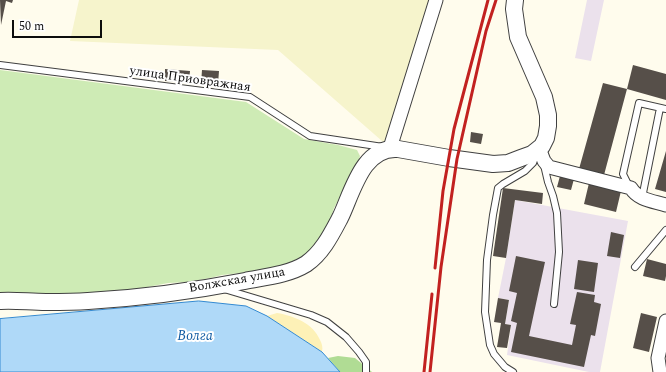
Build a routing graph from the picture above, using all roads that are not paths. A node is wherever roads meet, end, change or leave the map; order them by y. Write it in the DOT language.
graph roads {
  1 [pos="436,0"];
  2 [pos="515,0"];
  3 [pos="0,65"];
  4 [pos="663,109"];
  5 [pos="390,148"];
  6 [pos="539,148"];
  7 [pos="631,188"];
  8 [pos="642,198"];
  9 [pos="666,204"];
  10 [pos="666,230"];
  11 [pos="635,267"];
  12 [pos="215,286"];
  13 [pos="0,301"];
  14 [pos="554,304"];
  15 [pos="666,321"];
  16 [pos="366,372"];
  17 [pos="513,372"];
  18 [pos="660,372"];
  1 -- 5 [label="street"];
  2 -- 6 [label="street"];
  3 -- 5 [label="lane, улица Приовражная"];
  4 -- 7 [label="lane"];
  4 -- 8 [label="lane"];
  5 -- 6 [label="street"];
  5 -- 12 [label="street, Волжская улица"];
  6 -- 7 [label="street"];
  6 -- 14 [label="lane"];
  6 -- 17 [label="lane"];
  7 -- 8 [label="street"];
  8 -- 9 [label="street"];
  10 -- 11 [label="lane"];
  12 -- 13 [label="street, Волжская улица"];
  12 -- 16 [label="lane"];
  15 -- 18 [label="street"];
}
